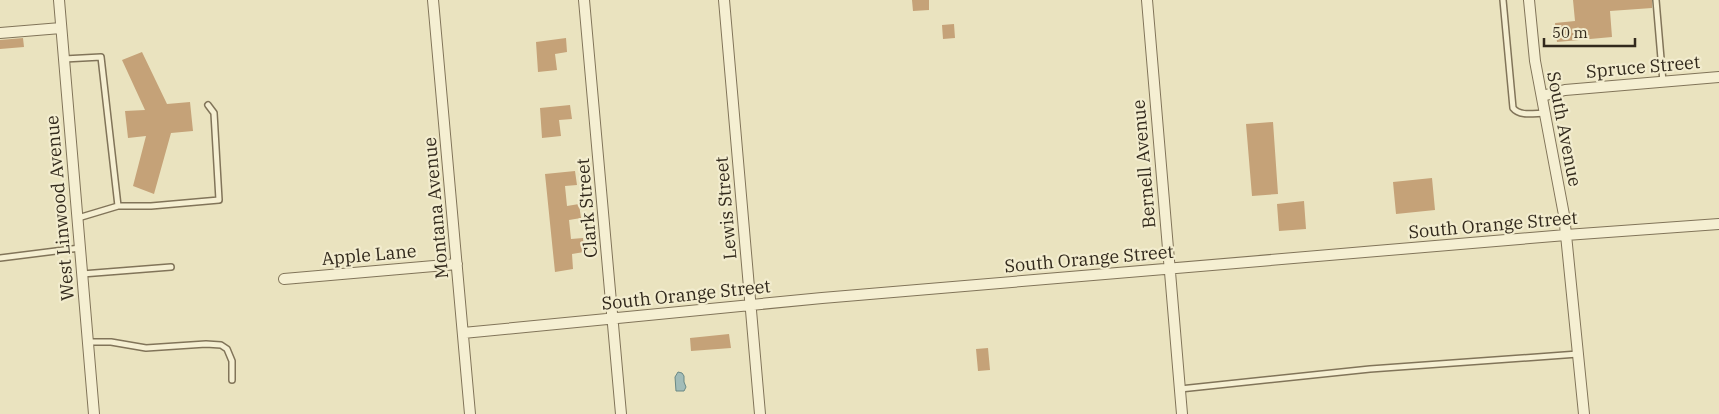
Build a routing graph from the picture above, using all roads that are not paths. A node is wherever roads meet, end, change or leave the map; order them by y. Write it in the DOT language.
graph roads {
  1 [pos="58,0"];
  2 [pos="434,0"];
  3 [pos="584,0"];
  4 [pos="724,0"];
  5 [pos="1147,0"];
  6 [pos="1503,0"];
  7 [pos="1529,0"];
  8 [pos="1656,0"];
  9 [pos="61,28"];
  10 [pos="0,34"];
  11 [pos="64,59"];
  12 [pos="1719,77"];
  13 [pos="1663,82"];
  14 [pos="1542,96"];
  15 [pos="208,104"];
  16 [pos="1546,113"];
  17 [pos="118,206"];
  18 [pos="77,218"];
  19 [pos="1719,224"];
  20 [pos="1566,235"];
  21 [pos="80,248"];
  22 [pos="0,258"];
  23 [pos="457,264"];
  24 [pos="170,267"];
  25 [pos="1170,268"];
  26 [pos="82,274"];
  27 [pos="284,279"];
  28 [pos="750,305"];
  29 [pos="613,319"];
  30 [pos="463,333"];
  31 [pos="88,342"];
  32 [pos="1578,354"];
  33 [pos="232,380"];
  34 [pos="1180,389"];
  35 [pos="94,414"];
  36 [pos="470,414"];
  37 [pos="621,414"];
  38 [pos="760,414"];
  39 [pos="1182,414"];
  40 [pos="1584,414"];
  1 -- 9 [label="street, West Linwood Avenue"];
  2 -- 23 [label="street, Montana Avenue"];
  3 -- 29 [label="street, Clark Street"];
  4 -- 28 [label="street, Lewis Street"];
  5 -- 25 [label="street, Bernell Avenue"];
  6 -- 16 [label="lane"];
  7 -- 14 [label="street, South Avenue"];
  8 -- 13 [label="lane"];
  9 -- 10 [label="street"];
  9 -- 11 [label="street, West Linwood Avenue"];
  11 -- 17 [label="lane"];
  11 -- 18 [label="street, West Linwood Avenue"];
  12 -- 13 [label="street, Spruce Street"];
  13 -- 14 [label="street, Spruce Street"];
  14 -- 16 [label="street, South Avenue"];
  15 -- 17 [label="lane"];
  16 -- 20 [label="street, South Avenue"];
  17 -- 18 [label="lane"];
  18 -- 21 [label="street, West Linwood Avenue"];
  19 -- 20 [label="street, South Orange Street"];
  20 -- 25 [label="street, South Orange Street"];
  20 -- 32 [label="street, South Avenue"];
  21 -- 22 [label="lane"];
  21 -- 26 [label="street, West Linwood Avenue"];
  23 -- 27 [label="street, Apple Lane"];
  23 -- 30 [label="street, Montana Avenue"];
  24 -- 26 [label="lane"];
  25 -- 28 [label="street, South Orange Street"];
  25 -- 34 [label="street, Bernell Avenue"];
  26 -- 31 [label="street, West Linwood Avenue"];
  28 -- 29 [label="street, South Orange Street"];
  28 -- 38 [label="street, Lewis Street"];
  29 -- 30 [label="street, South Orange Street"];
  29 -- 37 [label="street, Clark Street"];
  30 -- 36 [label="street, Montana Avenue"];
  31 -- 33 [label="lane"];
  31 -- 35 [label="street, West Linwood Avenue"];
  32 -- 34 [label="lane"];
  32 -- 40 [label="street, South Avenue"];
  34 -- 39 [label="street, Bernell Avenue"];
}
